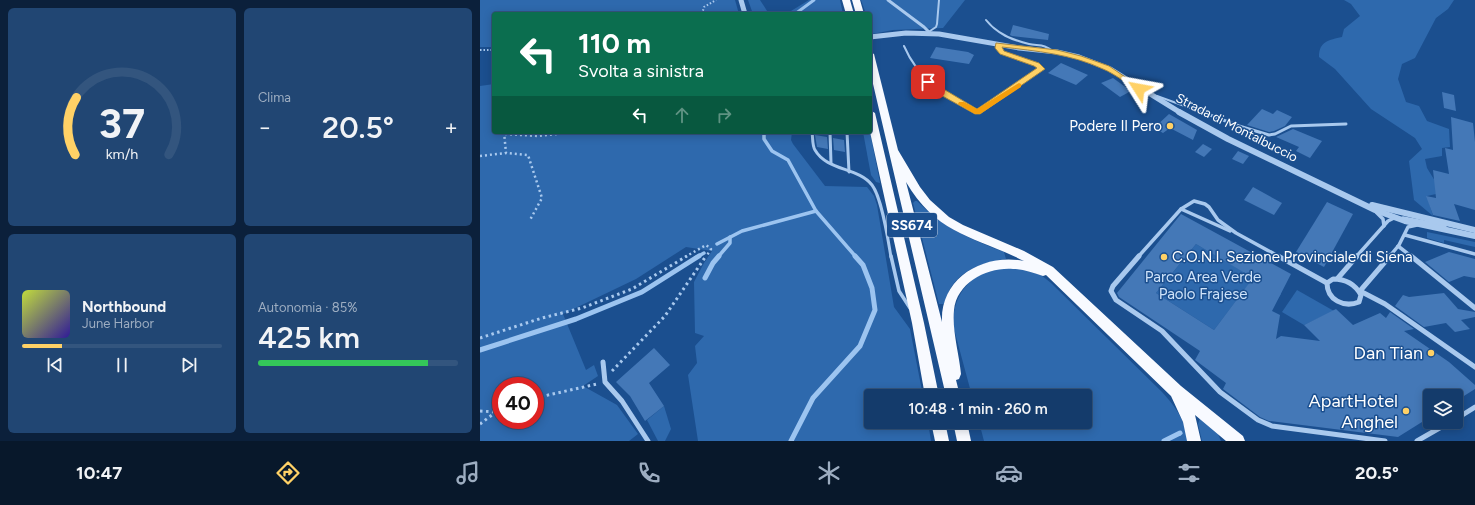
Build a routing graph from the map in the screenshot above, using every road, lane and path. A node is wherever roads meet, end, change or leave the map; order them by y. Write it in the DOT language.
graph roads {
  1 [pos="716,0"];
  2 [pos="741,0"];
  3 [pos="846,0"];
  4 [pos="856,0"];
  5 [pos="888,0"];
  6 [pos="939,0"];
  7 [pos="703,12"];
  8 [pos="744,12"];
  9 [pos="849,12"];
  10 [pos="859,12"];
  11 [pos="986,20"];
  12 [pos="931,32"];
  13 [pos="872,37"];
  14 [pos="999,44"];
  15 [pos="904,46"];
  16 [pos="480,50"];
  17 [pos="492,50"];
  18 [pos="1052,51"];
  19 [pos="872,62"];
  20 [pos="1148,94"];
  21 [pos="872,123"];
  22 [pos="1346,124"];
  23 [pos="504,134"];
  24 [pos="515,134"];
  25 [pos="558,134"];
  26 [pos="812,134"];
  27 [pos="830,134"];
  28 [pos="847,134"];
  29 [pos="894,151"];
  30 [pos="506,153"];
  31 [pos="480,156"];
  32 [pos="831,164"];
  33 [pos="849,172"];
  34 [pos="1360,202"];
  35 [pos="1181,209"];
  36 [pos="1375,210"];
  37 [pos="1394,218"];
  38 [pos="530,220"];
  39 [pos="1424,225"];
  40 [pos="1384,226"];
  41 [pos="1475,231"];
  42 [pos="1236,233"];
  43 [pos="1405,235"];
  44 [pos="1475,236"];
  45 [pos="1398,246"];
  46 [pos="1475,254"];
  47 [pos="1056,277"];
  48 [pos="1338,278"];
  49 [pos="1327,283"];
  50 [pos="1360,291"];
  51 [pos="1475,308"];
  52 [pos="918,323"];
  53 [pos="480,338"];
  54 [pos="603,362"];
  55 [pos="1475,367"];
  56 [pos="605,382"];
  57 [pos="931,389"];
  58 [pos="951,389"];
  59 [pos="956,389"];
  60 [pos="1176,391"];
  61 [pos="544,396"];
  62 [pos="1475,407"];
  63 [pos="480,411"];
  64 [pos="492,412"];
  65 [pos="492,415"];
  66 [pos="1463,415"];
  67 [pos="480,424"];
  68 [pos="939,429"];
  69 [pos="961,429"];
  70 [pos="1438,429"];
  71 [pos="1231,438"];
  72 [pos="648,441"];
  73 [pos="942,441"];
  74 [pos="964,441"];
  75 [pos="1194,441"];
  76 [pos="1385,441"];
  77 [pos="1417,441"];
  1 -- 7 [label="path"];
  2 -- 8 [label="street"];
  3 -- 9 [label="highway"];
  4 -- 10 [label="highway"];
  5 -- 12 [label="street"];
  6 -- 12 [label="lane"];
  11 -- 18 [label="lane"];
  12 -- 13 [label="street, Strada di Montalbuccio"];
  12 -- 14 [label="street, Strada di Montalbuccio"];
  14 -- 15 [label="lane"];
  14 -- 18 [label="street, Strada di Montalbuccio"];
  16 -- 17 [label="path"];
  18 -- 20 [label="street, Strada di Montalbuccio"];
  19 -- 29 [label="highway, SS674"];
  20 -- 22 [label="lane"];
  20 -- 34 [label="street, Strada di Montalbuccio"];
  21 -- 52 [label="highway, SS674"];
  23 -- 30 [label="path"];
  24 -- 25 [label="path"];
  26 -- 32 [label="lane"];
  27 -- 32 [label="lane"];
  28 -- 33 [label="lane"];
  29 -- 47 [label="highway"];
  29 -- 58 [label="highway, SS674"];
  30 -- 31 [label="path"];
  30 -- 38 [label="path"];
  32 -- 33 [label="lane"];
  33 -- 52 [label="lane"];
  34 -- 36 [label="street, Strada di Montalbuccio"];
  34 -- 41 [label="street, Strada di Montalbuccio"];
  35 -- 42 [label="street"];
  35 -- 42 [label="street"];
  35 -- 76 [label="street"];
  36 -- 37 [label="street, Strada di Montalbuccio"];
  36 -- 40 [label="street"];
  37 -- 39 [label="street, Strada di Montalbuccio"];
  37 -- 40 [label="street"];
  37 -- 41 [label="street"];
  39 -- 43 [label="street"];
  39 -- 44 [label="street, Strada di Montalbuccio"];
  40 -- 48 [label="street"];
  42 -- 49 [label="street"];
  43 -- 45 [label="street"];
  43 -- 46 [label="street"];
  45 -- 50 [label="street"];
  45 -- 51 [label="street"];
  47 -- 59 [label="highway"];
  47 -- 60 [label="highway"];
  48 -- 49 [label="street"];
  48 -- 50 [label="street"];
  49 -- 50 [label="street"];
  50 -- 55 [label="street"];
  52 -- 57 [label="highway, SS674"];
  53 -- 56 [label="path"];
  54 -- 56 [label="street"];
  56 -- 61 [label="path"];
  56 -- 72 [label="street"];
  60 -- 71 [label="highway"];
  60 -- 75 [label="highway"];
  62 -- 66 [label="street"];
  63 -- 64 [label="path"];
  65 -- 67 [label="path"];
  68 -- 73 [label="highway"];
  69 -- 74 [label="highway"];
  70 -- 77 [label="street"];
}
